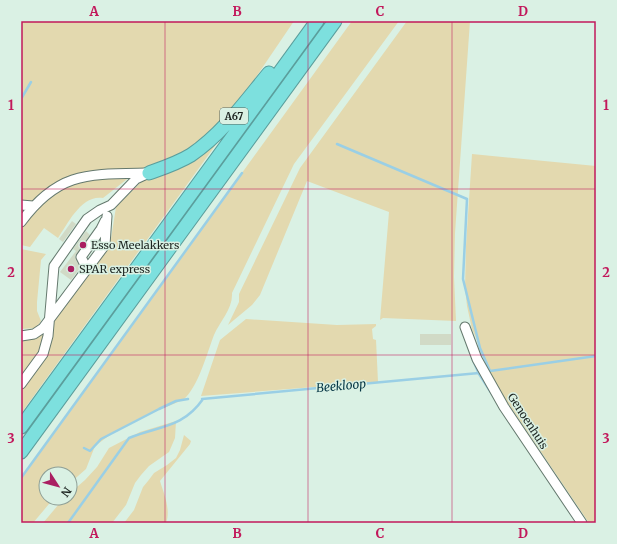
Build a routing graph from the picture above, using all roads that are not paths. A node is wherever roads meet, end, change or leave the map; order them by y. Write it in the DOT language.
graph roads {
  1 [pos="317,21"];
  2 [pos="335,21"];
  3 [pos="303,40"];
  4 [pos="149,173"];
  5 [pos="21,205"];
  6 [pos="111,205"];
  7 [pos="33,206"];
  8 [pos="21,222"];
  9 [pos="48,322"];
  10 [pos="465,327"];
  11 [pos="21,336"];
  12 [pos="21,384"];
  13 [pos="21,428"];
  14 [pos="21,452"];
  15 [pos="582,523"];
  1 -- 3 [label="highway, A67"];
  2 -- 14 [label="highway, A67"];
  3 -- 4 [label="highway, A67"];
  3 -- 13 [label="highway, A67"];
  4 -- 6 [label="street, A67"];
  4 -- 7 [label="street, A67"];
  5 -- 7 [label="street"];
  6 -- 9 [label="street, A67"];
  6 -- 9 [label="street, A67"];
  7 -- 8 [label="street, A67"];
  9 -- 11 [label="street, A67"];
  9 -- 12 [label="street, A67"];
  10 -- 15 [label="street, Genoenhuis"];
}
